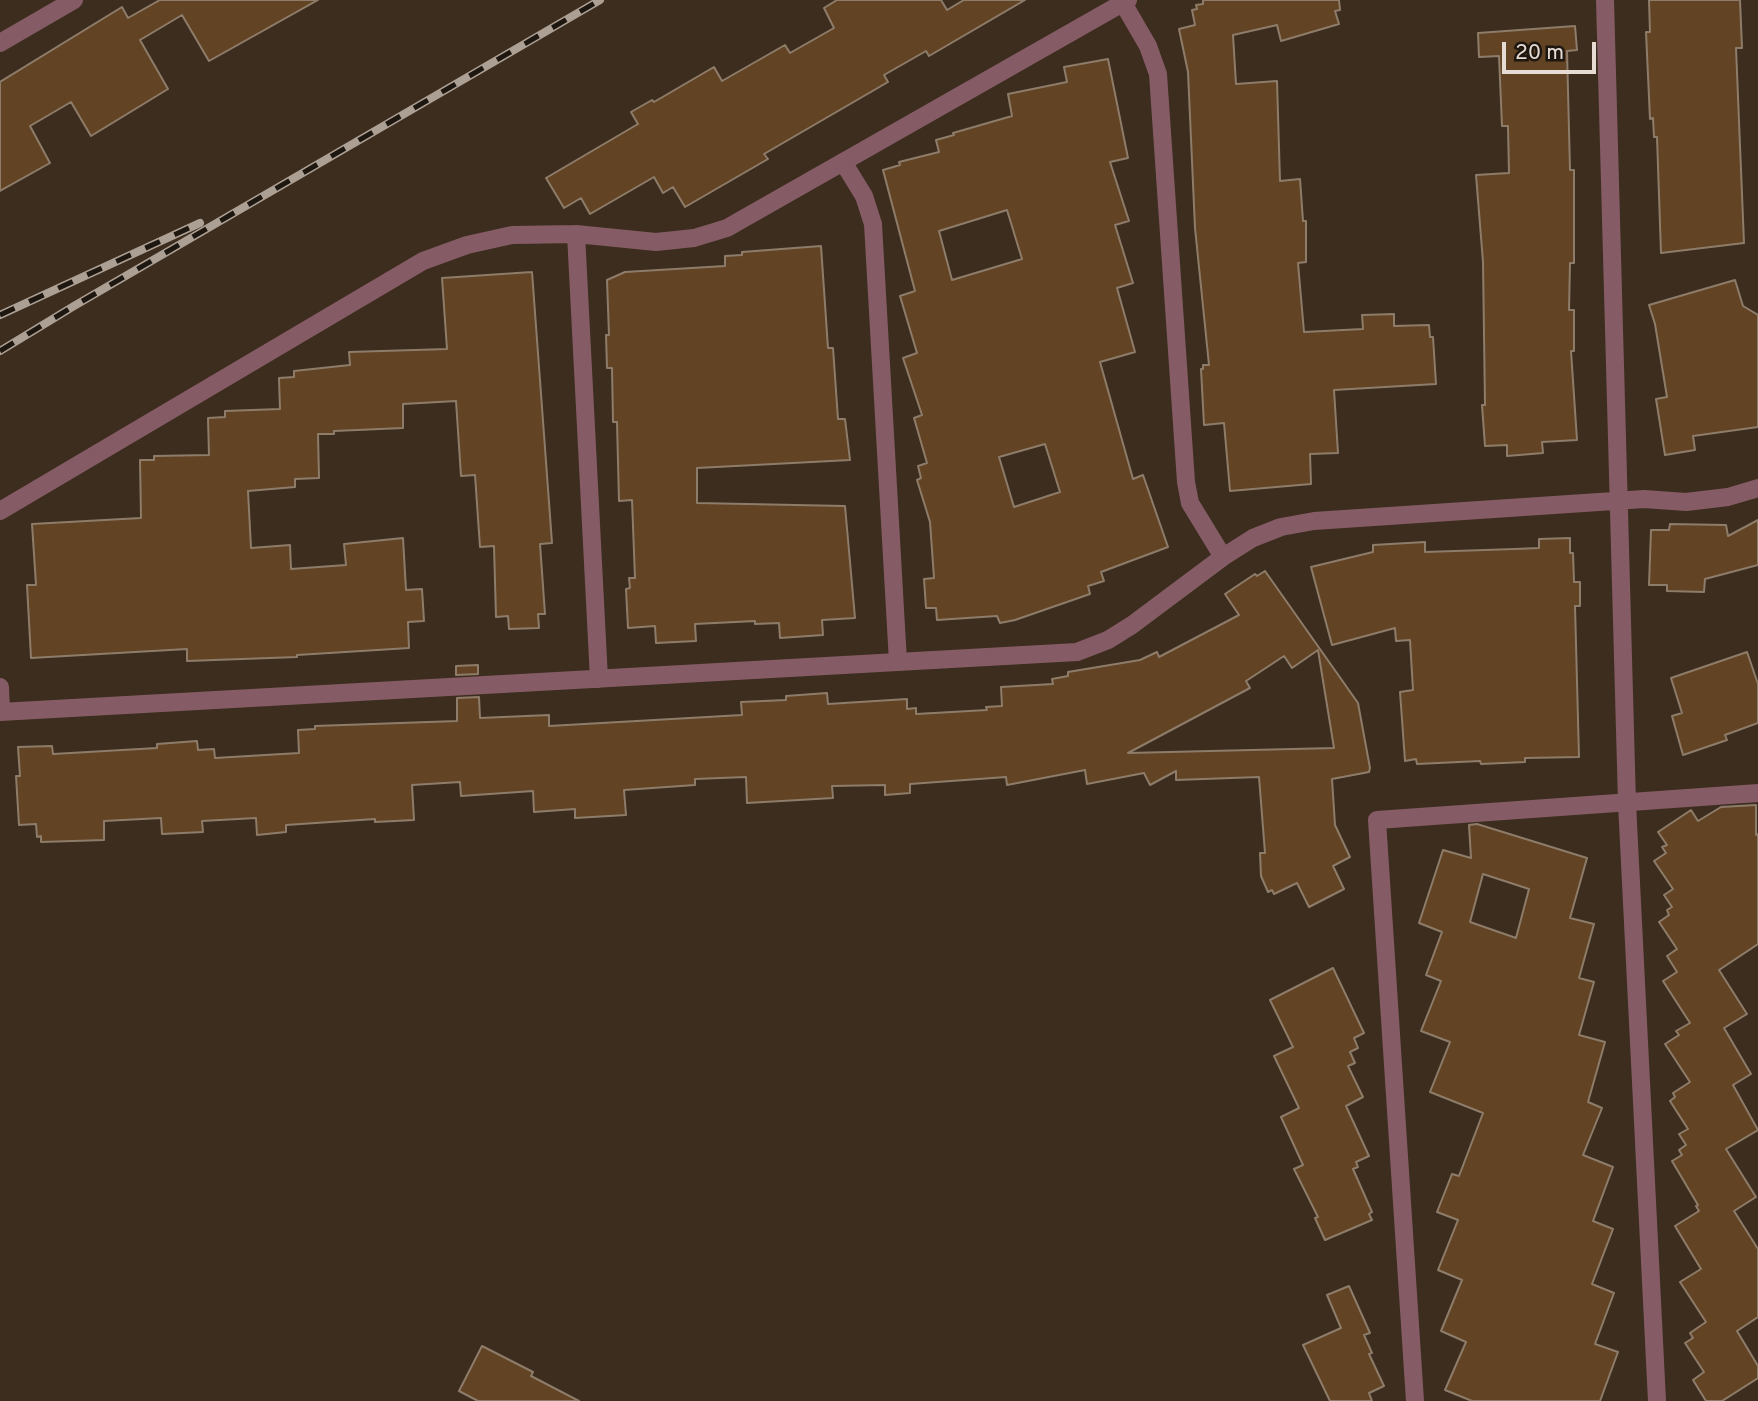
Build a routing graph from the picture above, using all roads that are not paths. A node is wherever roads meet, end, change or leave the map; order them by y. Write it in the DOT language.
graph roads {
  1 [pos="74,0"];
  2 [pos="1605,0"];
  3 [pos="1125,1"];
  4 [pos="0,43"];
  5 [pos="843,162"];
  6 [pos="576,234"];
  7 [pos="1758,488"];
  8 [pos="1620,501"];
  9 [pos="0,511"];
  10 [pos="1223,557"];
  11 [pos="898,663"];
  12 [pos="599,679"];
  13 [pos="0,688"];
  14 [pos="1,712"];
  15 [pos="1758,793"];
  16 [pos="1627,803"];
  17 [pos="1415,1401"];
  18 [pos="1657,1401"];
  1 -- 4 [label="street"];
  2 -- 8 [label="street"];
  3 -- 5 [label="street"];
  3 -- 10 [label="street"];
  5 -- 6 [label="street"];
  5 -- 11 [label="street"];
  6 -- 9 [label="street"];
  6 -- 12 [label="street"];
  7 -- 8 [label="street"];
  8 -- 10 [label="street"];
  8 -- 16 [label="street"];
  10 -- 11 [label="street"];
  11 -- 12 [label="street"];
  12 -- 14 [label="street"];
  13 -- 14 [label="street"];
  15 -- 16 [label="street"];
  16 -- 17 [label="street"];
  16 -- 18 [label="street"];
}
